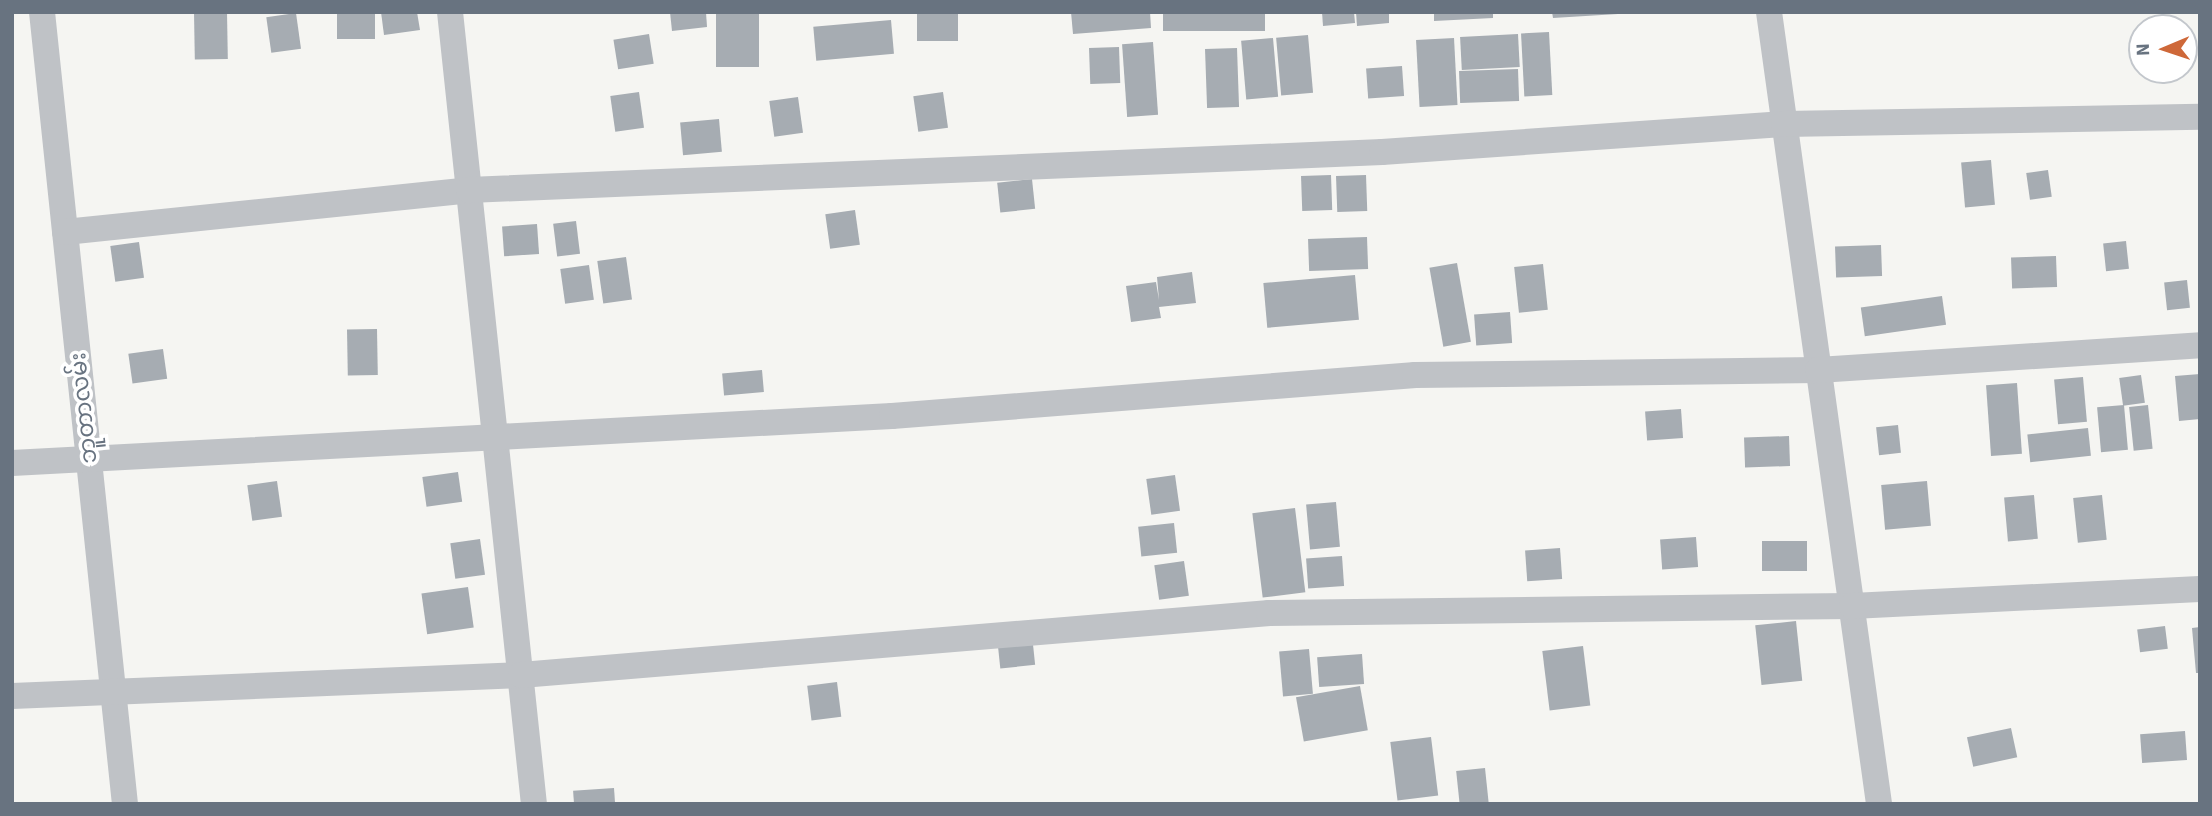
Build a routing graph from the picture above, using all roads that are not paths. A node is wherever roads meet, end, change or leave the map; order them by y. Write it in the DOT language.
graph roads {
  1 [pos="43,12"];
  2 [pos="450,12"];
  3 [pos="1769,12"];
  4 [pos="2200,117"];
  5 [pos="1784,124"];
  6 [pos="469,190"];
  7 [pos="65,232"];
  8 [pos="2200,345"];
  9 [pos="1818,369"];
  10 [pos="495,436"];
  11 [pos="89,458"];
  12 [pos="12,463"];
  13 [pos="2200,589"];
  14 [pos="1852,606"];
  15 [pos="520,675"];
  16 [pos="113,691"];
  17 [pos="12,696"];
  18 [pos="125,804"];
  19 [pos="534,804"];
  20 [pos="1879,804"];
  1 -- 7 [label="street, ဘူတာလမ်း"];
  2 -- 6 [label="street"];
  3 -- 5 [label="street"];
  4 -- 5 [label="street"];
  5 -- 6 [label="street"];
  5 -- 9 [label="street"];
  6 -- 7 [label="street"];
  6 -- 10 [label="street"];
  7 -- 11 [label="street, ဘူတာလမ်း"];
  8 -- 9 [label="street"];
  9 -- 10 [label="street"];
  9 -- 14 [label="street"];
  10 -- 11 [label="street"];
  10 -- 15 [label="street"];
  11 -- 12 [label="street"];
  11 -- 16 [label="street, ဘူတာလမ်း"];
  13 -- 14 [label="street"];
  14 -- 15 [label="street"];
  14 -- 20 [label="street"];
  15 -- 16 [label="street"];
  15 -- 19 [label="street"];
  16 -- 17 [label="street"];
  16 -- 18 [label="street, ဘူတာလမ်း"];
}
